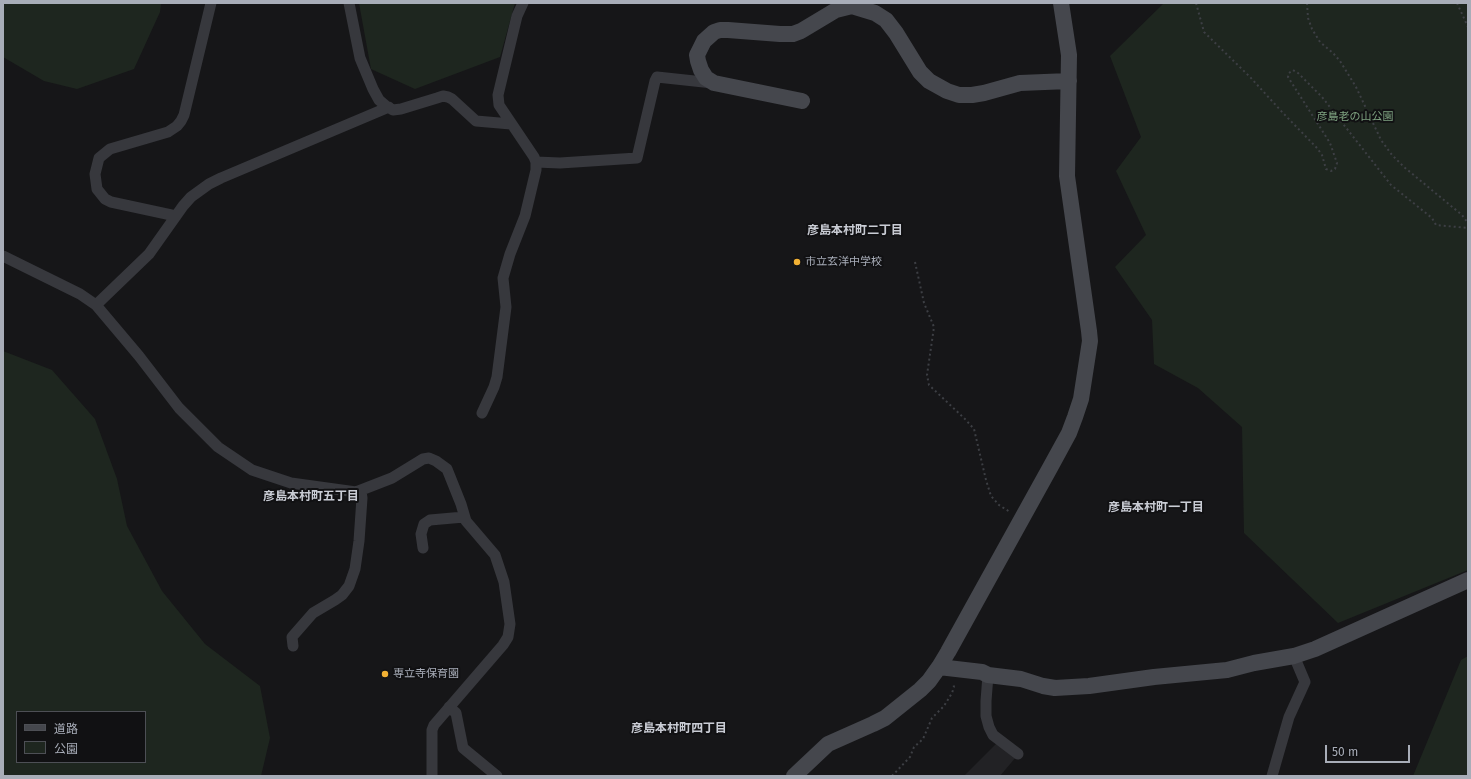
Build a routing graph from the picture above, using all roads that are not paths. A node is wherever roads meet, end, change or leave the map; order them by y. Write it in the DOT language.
graph roads {
  1 [pos="211,3"];
  2 [pos="349,3"];
  3 [pos="523,3"];
  4 [pos="1061,3"];
  5 [pos="1069,81"];
  6 [pos="714,83"];
  7 [pos="802,101"];
  8 [pos="388,108"];
  9 [pos="511,124"];
  10 [pos="536,162"];
  11 [pos="176,216"];
  12 [pos="3,256"];
  13 [pos="96,305"];
  14 [pos="482,412"];
  15 [pos="361,491"];
  16 [pos="464,517"];
  17 [pos="423,548"];
  18 [pos="1468,580"];
  19 [pos="293,646"];
  20 [pos="1294,656"];
  21 [pos="939,667"];
  22 [pos="988,675"];
  23 [pos="449,707"];
  24 [pos="1018,754"];
  25 [pos="432,776"];
  26 [pos="497,776"];
  27 [pos="794,776"];
  28 [pos="1272,776"];
  1 -- 11 [label="street"];
  2 -- 8 [label="street"];
  3 -- 9 [label="street"];
  4 -- 5 [label="street"];
  5 -- 6 [label="street"];
  5 -- 21 [label="street"];
  6 -- 7 [label="street"];
  6 -- 10 [label="street"];
  8 -- 9 [label="street"];
  8 -- 11 [label="street"];
  9 -- 10 [label="street"];
  10 -- 14 [label="street"];
  11 -- 13 [label="street"];
  12 -- 13 [label="street"];
  13 -- 15 [label="street"];
  15 -- 16 [label="street"];
  15 -- 19 [label="street"];
  16 -- 17 [label="street"];
  16 -- 23 [label="street"];
  18 -- 20 [label="street"];
  20 -- 22 [label="street"];
  20 -- 28 [label="street"];
  21 -- 22 [label="street"];
  21 -- 27 [label="street"];
  22 -- 24 [label="street"];
  23 -- 25 [label="street"];
  23 -- 26 [label="street"];
}
